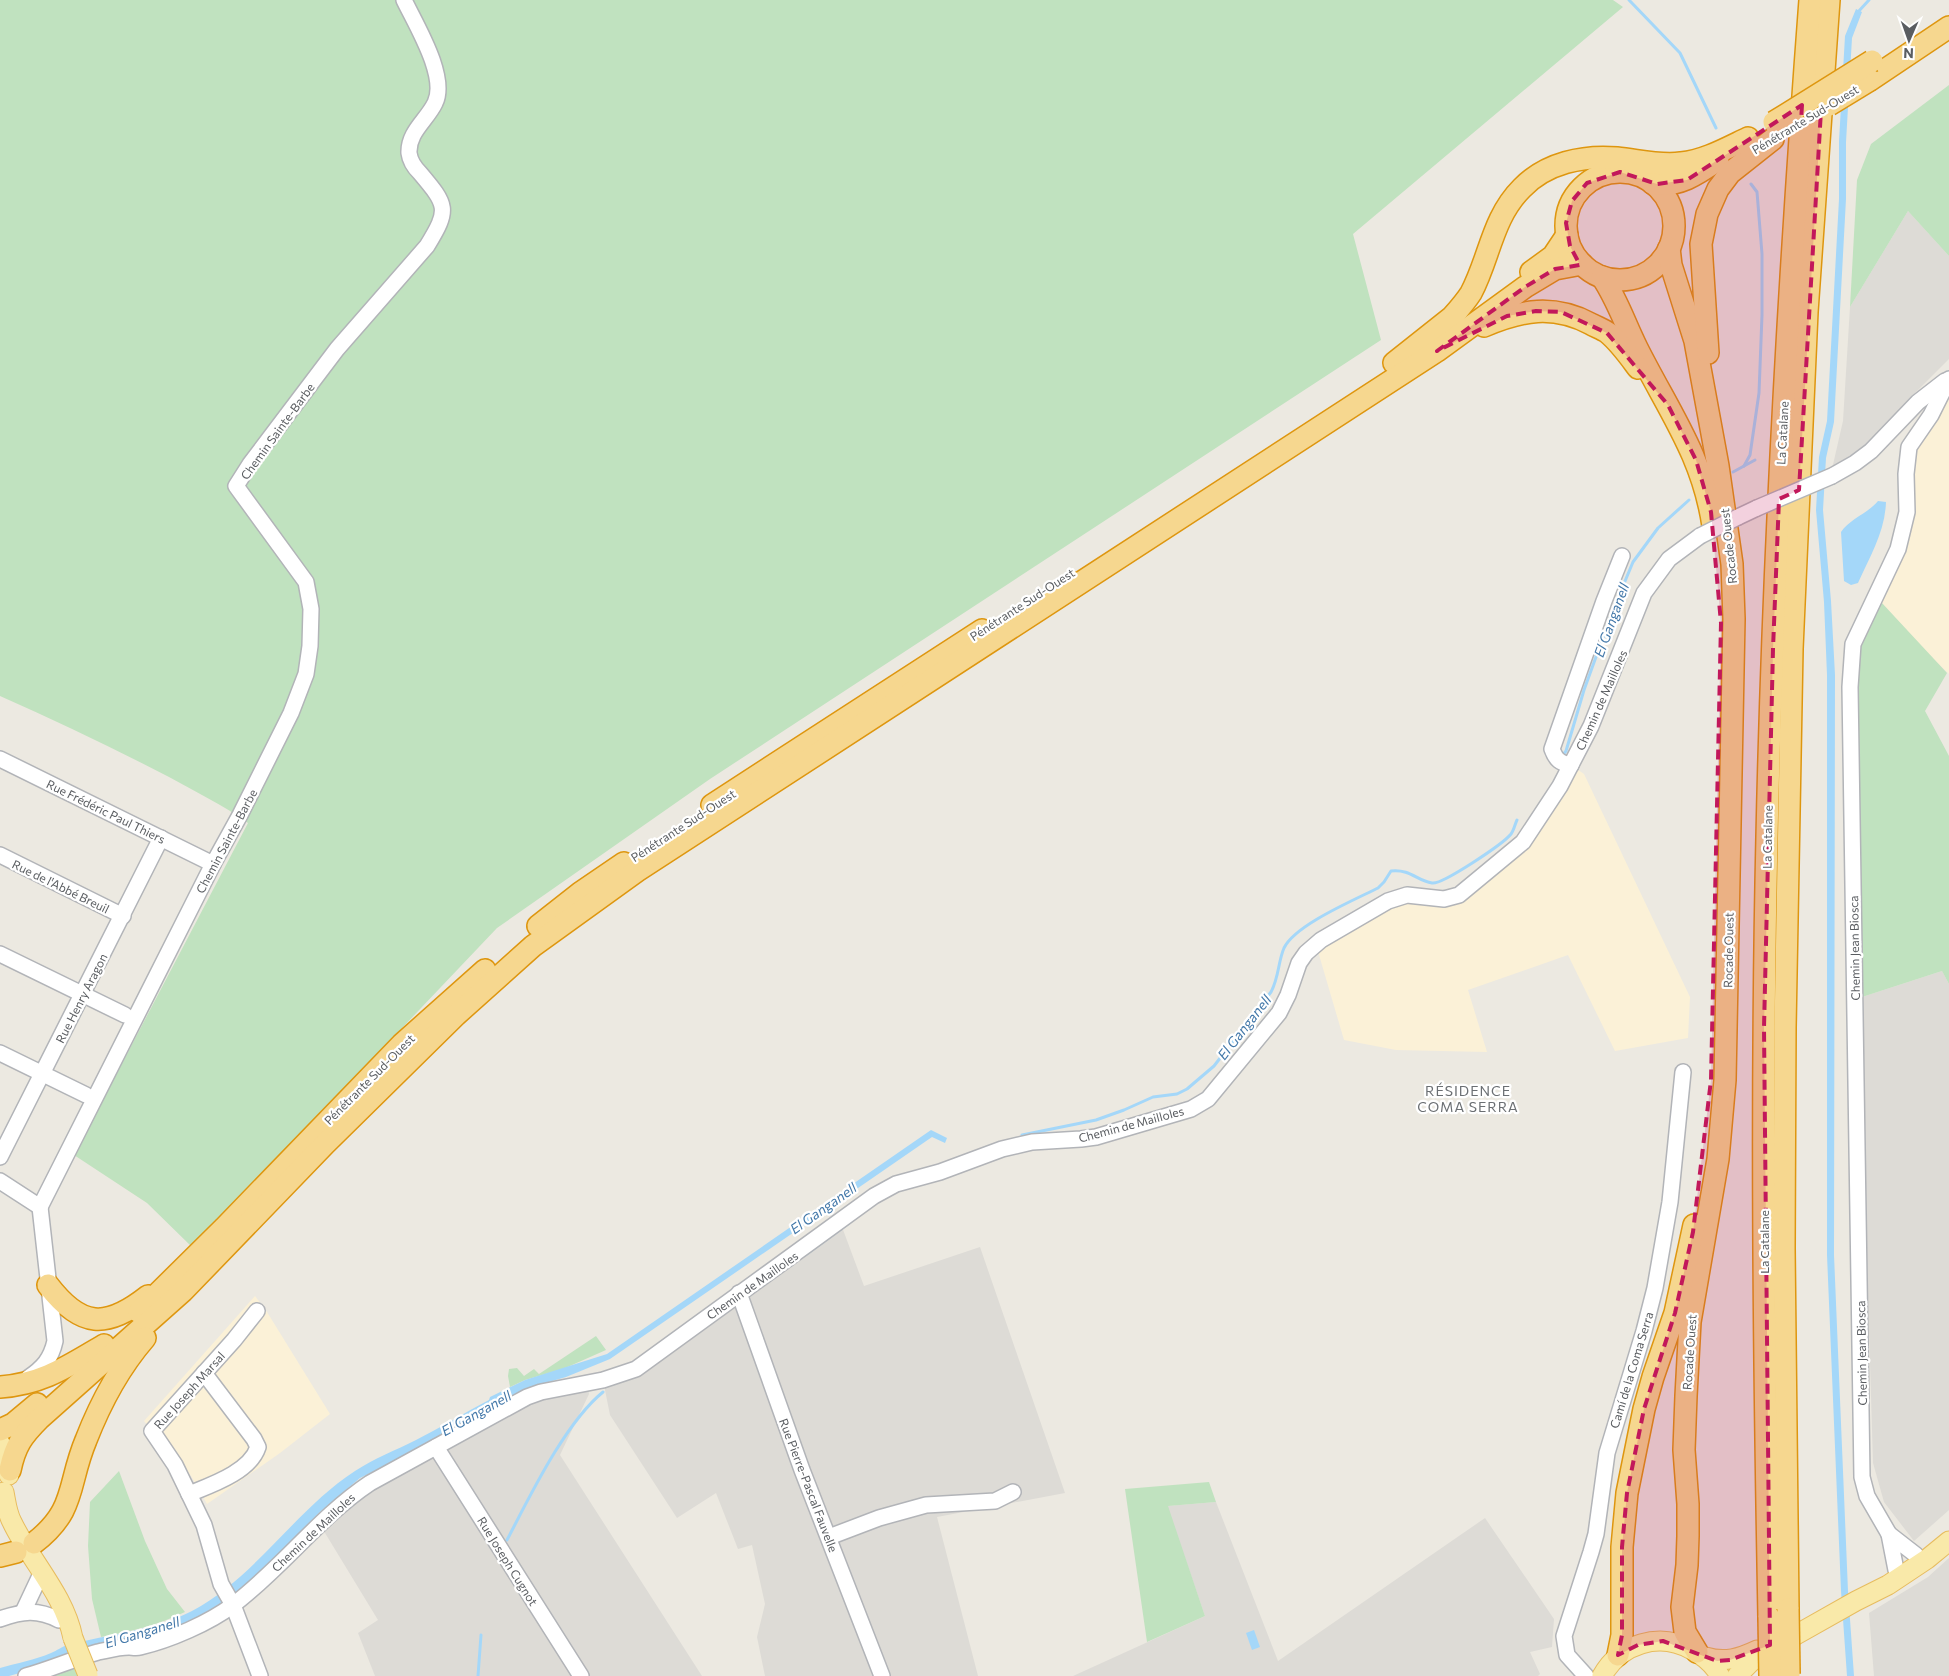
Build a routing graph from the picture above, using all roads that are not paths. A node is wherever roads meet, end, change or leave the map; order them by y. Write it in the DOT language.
graph roads {
  1 [pos="404,0"];
  2 [pos="1810,0"];
  3 [pos="1829,0"];
  4 [pos="1949,12"];
  5 [pos="1949,27"];
  6 [pos="1871,71"];
  7 [pos="1773,131"];
  8 [pos="1748,138"];
  9 [pos="1652,183"];
  10 [pos="1673,221"];
  11 [pos="1567,235"];
  12 [pos="1669,248"];
  13 [pos="1582,264"];
  14 [pos="1602,276"];
  15 [pos="1437,351"];
  16 [pos="1394,363"];
  17 [pos="1949,378"];
  18 [pos="1668,405"];
  19 [pos="1715,454"];
  20 [pos="1622,556"];
  21 [pos="0,759"];
  22 [pos="1571,765"];
  23 [pos="161,838"];
  24 [pos="0,856"];
  25 [pos="213,864"];
  26 [pos="123,916"];
  27 [pos="0,954"];
  28 [pos="82,995"];
  29 [pos="125,1015"];
  30 [pos="0,1053"];
  31 [pos="1683,1072"];
  32 [pos="42,1074"];
  33 [pos="86,1095"];
  34 [pos="0,1157"];
  35 [pos="0,1181"];
  36 [pos="40,1206"];
  37 [pos="191,1260"];
  38 [pos="48,1285"];
  39 [pos="183,1291"];
  40 [pos="738,1293"];
  41 [pos="257,1311"];
  42 [pos="104,1345"];
  43 [pos="204,1373"];
  44 [pos="9,1386"];
  45 [pos="59,1393"];
  46 [pos="0,1430"];
  47 [pos="0,1443"];
  48 [pos="436,1446"];
  49 [pos="10,1470"];
  50 [pos="1013,1492"];
  51 [pos="188,1494"];
  52 [pos="2,1495"];
  53 [pos="1949,1528"];
  54 [pos="1889,1534"];
  55 [pos="829,1537"];
  56 [pos="13,1541"];
  57 [pos="1949,1541"];
  58 [pos="1916,1555"];
  59 [pos="1896,1570"];
  60 [pos="39,1578"];
  61 [pos="1856,1601"];
  62 [pos="232,1603"];
  63 [pos="23,1612"];
  64 [pos="1778,1613"];
  65 [pos="1830,1615"];
  66 [pos="0,1619"];
  67 [pos="59,1620"];
  68 [pos="73,1638"];
  69 [pos="1701,1655"];
  70 [pos="1573,1662"];
  71 [pos="1610,1665"];
  72 [pos="89,1675"];
  73 [pos="1782,1675"];
  74 [pos="26,1676"];
  75 [pos="260,1676"];
  76 [pos="581,1676"];
  77 [pos="882,1676"];
  78 [pos="1586,1676"];
  79 [pos="1720,1676"];
  80 [pos="1737,1676"];
  1 -- 25 [label="street, Chemin Sainte-Barbe"];
  2 -- 64 [label="highway, La Catalane"];
  3 -- 64 [label="highway, La Catalane"];
  4 -- 6 [label="highway"];
  5 -- 6 [label="highway, Pénétrante Sud-Ouest"];
  6 -- 7 [label="highway, bridge"];
  7 -- 8 [label="highway, Pénétrante Sud-Ouest"];
  7 -- 10 [label="highway, Pénétrante Sud-Ouest"];
  7 -- 19 [label="highway"];
  8 -- 9 [label="highway, Pénétrante Sud-Ouest"];
  8 -- 16 [label="highway, Pénétrante Sud-Ouest"];
  9 -- 10 [label="highway, Rocade Ouest"];
  9 -- 11 [label="highway, Rocade Ouest"];
  10 -- 12 [label="highway, Rocade Ouest"];
  11 -- 13 [label="highway, Rocade Ouest"];
  11 -- 16 [label="highway, Pénétrante Sud-Ouest"];
  12 -- 14 [label="highway, Rocade Ouest"];
  12 -- 19 [label="highway, Rocade Ouest"];
  13 -- 14 [label="highway, Rocade Ouest"];
  13 -- 15 [label="highway"];
  14 -- 18 [label="highway, Rocade Ouest"];
  15 -- 18 [label="highway"];
  15 -- 39 [label="highway, Pénétrante Sud-Ouest"];
  16 -- 37 [label="highway, Pénétrante Sud-Ouest"];
  17 -- 22 [label="street, Chemin de Mailloles, bridge"];
  17 -- 54 [label="street, Chemin Jean Biosca"];
  18 -- 71 [label="highway, Rocade Ouest"];
  19 -- 69 [label="highway, Rocade Ouest"];
  20 -- 22 [label="street"];
  21 -- 23 [label="street, Rue Frédéric Paul Thiers"];
  22 -- 40 [label="street, Chemin de Mailloles"];
  23 -- 25 [label="street, Rue Frédéric Paul Thiers"];
  23 -- 26 [label="street, Rue Henry Aragon"];
  24 -- 26 [label="street, Rue de l'Abbé Breuil"];
  25 -- 36 [label="street, Chemin Sainte-Barbe"];
  26 -- 28 [label="street, Rue Henry Aragon"];
  27 -- 28 [label="street"];
  28 -- 29 [label="street"];
  28 -- 32 [label="street, Rue Henry Aragon"];
  30 -- 32 [label="street"];
  31 -- 70 [label="street, Camí de la Coma Serra"];
  32 -- 33 [label="street"];
  32 -- 34 [label="street, Rue Henry Aragon"];
  35 -- 36 [label="street"];
  36 -- 38 [label="street"];
  37 -- 38 [label="highway"];
  37 -- 42 [label="highway, Pénétrante Sud-Ouest"];
  38 -- 44 [label="street"];
  39 -- 45 [label="highway, Pénétrante Sud-Ouest"];
  39 -- 56 [label="highway"];
  40 -- 48 [label="street, Chemin de Mailloles"];
  40 -- 55 [label="street, Rue Pierre-Pascal Fauvelle"];
  41 -- 43 [label="street, Rue Joseph Marsal"];
  42 -- 44 [label="highway"];
  42 -- 45 [label="highway, Pénétrante Sud-Ouest"];
  43 -- 51 [label="street, Rue Joseph Marsal"];
  43 -- 51 [label="street"];
  45 -- 46 [label="highway"];
  45 -- 49 [label="highway"];
  47 -- 49 [label="main road"];
  48 -- 62 [label="street, Chemin de Mailloles"];
  48 -- 76 [label="street, Rue Joseph Cugnot"];
  49 -- 52 [label="main road"];
  50 -- 55 [label="street"];
  51 -- 62 [label="street, Rue Joseph Marsal"];
  52 -- 56 [label="main road"];
  53 -- 58 [label="main road"];
  54 -- 58 [label="street, Chemin Jean Biosca"];
  54 -- 59 [label="street, Chemin Jean Biosca"];
  55 -- 77 [label="street, Rue Pierre-Pascal Fauvelle"];
  56 -- 60 [label="main road"];
  56 -- 68 [label="main road"];
  57 -- 61 [label="main road"];
  58 -- 59 [label="main road"];
  59 -- 61 [label="main road"];
  60 -- 63 [label="street"];
  60 -- 67 [label="main road"];
  61 -- 65 [label="main road"];
  62 -- 74 [label="street, Chemin de Mailloles"];
  62 -- 75 [label="street, Rue Joseph Marsal"];
  63 -- 66 [label="street"];
  63 -- 67 [label="street"];
  64 -- 73 [label="highway, La Catalane, bridge"];
  65 -- 69 [label="main road"];
  65 -- 80 [label="main road"];
  67 -- 68 [label="main road"];
  68 -- 72 [label="main road, bridge"];
  69 -- 71 [label="main road"];
  69 -- 79 [label="main road"];
  70 -- 71 [label="street"];
  70 -- 78 [label="street"];
}
